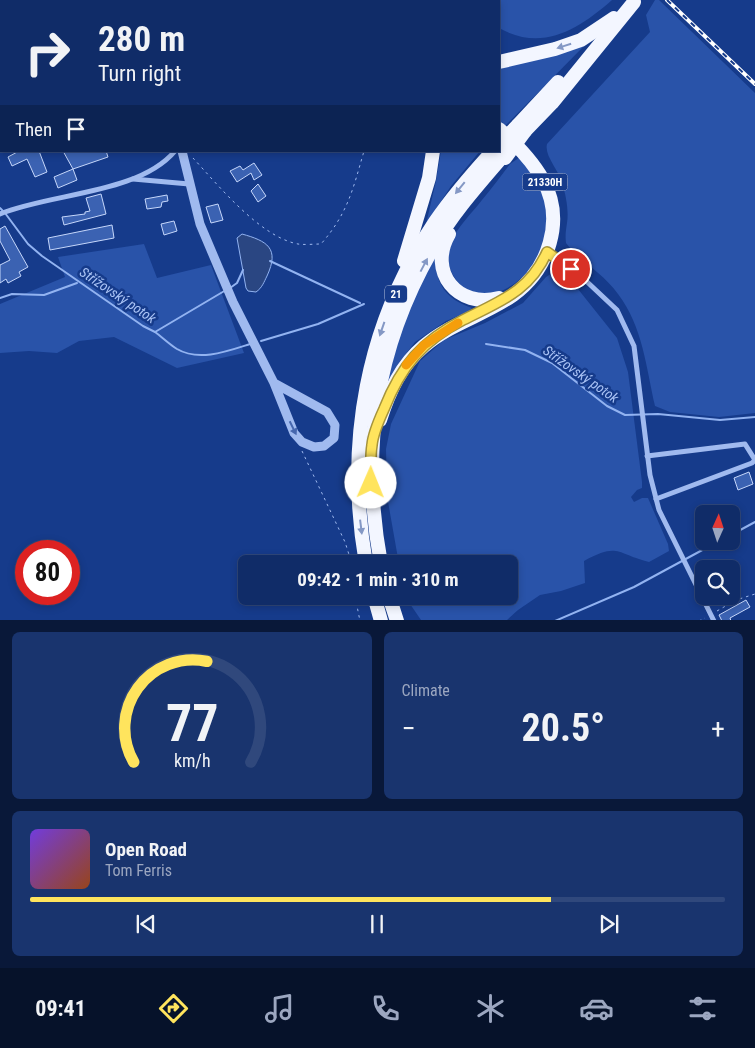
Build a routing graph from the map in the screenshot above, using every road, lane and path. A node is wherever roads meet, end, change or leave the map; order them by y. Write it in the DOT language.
graph roads {
  1 [pos="500,62"];
  2 [pos="500,130"];
  3 [pos="173,152"];
  4 [pos="182,152"];
  5 [pos="364,152"];
  6 [pos="433,152"];
  7 [pos="500,152"];
  8 [pos="193,158"];
  9 [pos="132,179"];
  10 [pos="189,184"];
  11 [pos="0,214"];
  12 [pos="547,252"];
  13 [pos="526,283"];
  14 [pos="390,307"];
  15 [pos="274,383"];
  16 [pos="302,442"];
  17 [pos="372,444"];
  18 [pos="647,456"];
  19 [pos="656,499"];
  20 [pos="349,555"];
  21 [pos="365,555"];
  22 [pos="380,555"];
  23 [pos="755,594"];
  24 [pos="357,605"];
  25 [pos="377,605"];
  26 [pos="392,605"];
  27 [pos="712,616"];
  28 [pos="360,620"];
  29 [pos="381,620"];
  30 [pos="397,620"];
  31 [pos="698,620"];
  7 -- 1 [label="highway, 21, one-way, bridge"];
  2 -- 12 [label="highway, 21330H"];
  3 -- 9 [label="street"];
  4 -- 10 [label="street"];
  5 -- 8 [label="path"];
  6 -- 14 [label="highway"];
  7 -- 13 [label="highway, 21"];
  7 -- 14 [label="highway, 21, one-way"];
  17 -- 7 [label="highway, 21, one-way"];
  9 -- 10 [label="street"];
  9 -- 11 [label="street"];
  10 -- 15 [label="street"];
  12 -- 13 [label="highway"];
  12 -- 18 [label="street"];
  13 -- 17 [label="highway, 21"];
  14 -- 21 [label="highway, 21, one-way"];
  15 -- 16 [label="street, one-way"];
  15 -- 16 [label="street"];
  16 -- 20 [label="path"];
  17 -- 22 [label="highway, 21"];
  18 -- 19 [label="street"];
  18 -- 19 [label="street"];
  19 -- 27 [label="street"];
  23 -- 27 [label="path"];
  24 -- 28 [label="path"];
  25 -- 29 [label="highway"];
  26 -- 30 [label="highway"];
  27 -- 31 [label="path"];
}
